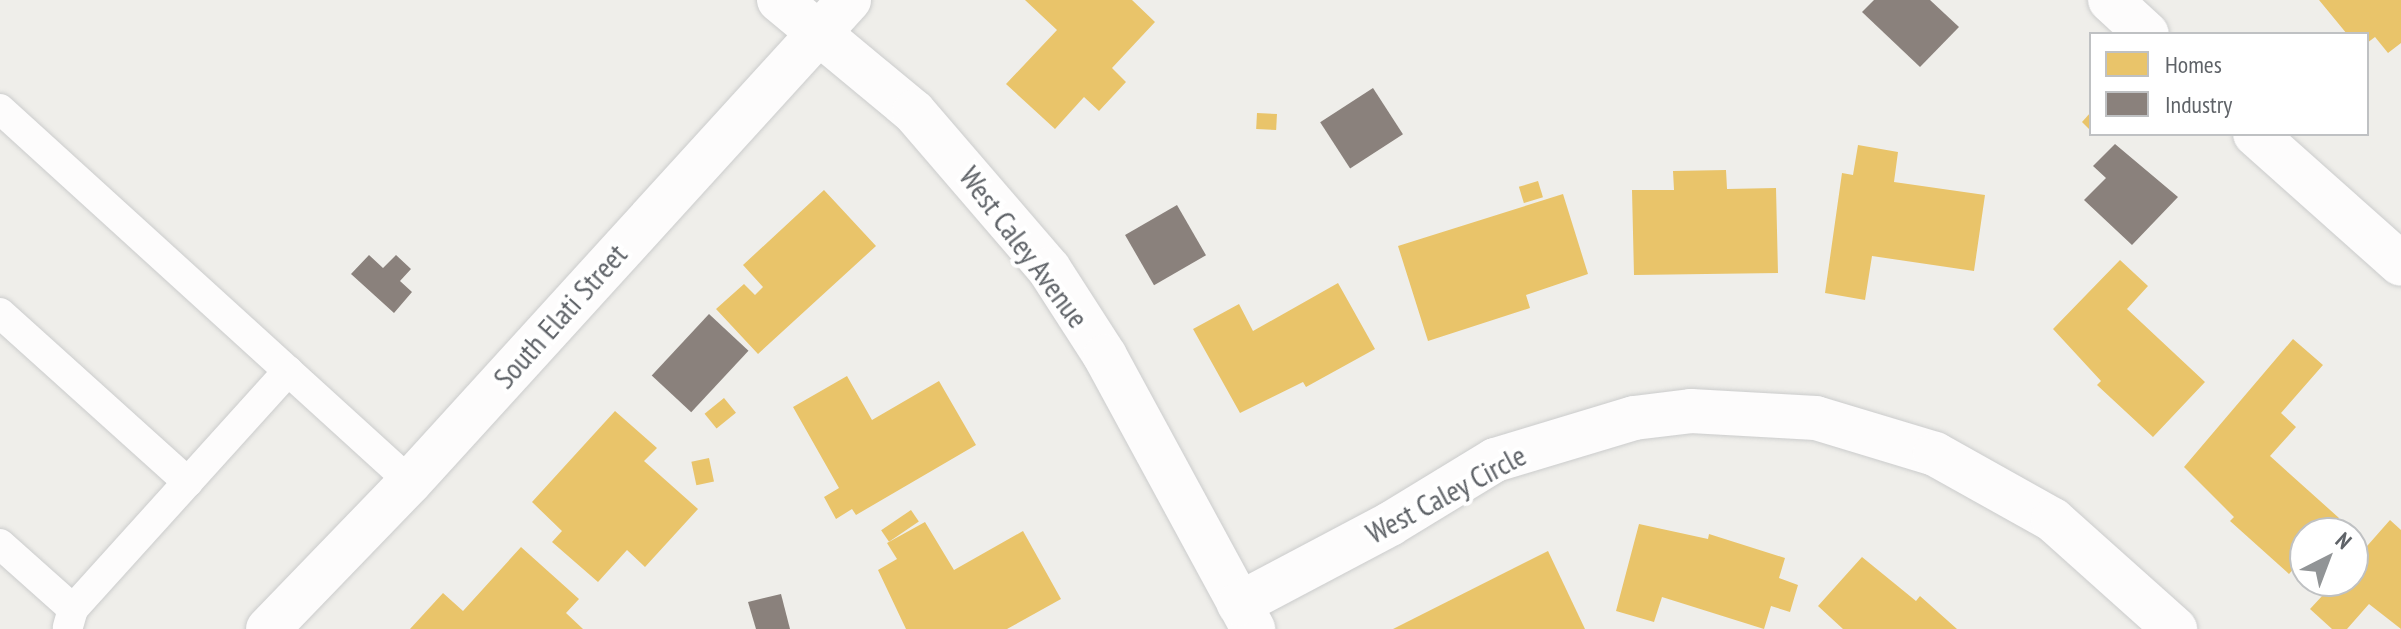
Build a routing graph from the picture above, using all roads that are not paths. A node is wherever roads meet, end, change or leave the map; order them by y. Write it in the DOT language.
graph roads {
  1 [pos="779,0"];
  2 [pos="849,0"];
  3 [pos="2110,0"];
  4 [pos="2145,32"];
  5 [pos="817,35"];
  6 [pos="0,109"];
  7 [pos="2257,136"];
  8 [pos="2397,251"];
  9 [pos="0,313"];
  10 [pos="288,371"];
  11 [pos="188,482"];
  12 [pos="410,482"];
  13 [pos="0,544"];
  14 [pos="1246,616"];
  15 [pos="70,619"];
  16 [pos="268,629"];
  17 [pos="2175,629"];
  1 -- 5 [label="street, West Caley Avenue"];
  2 -- 5 [label="street, South Elati Street"];
  3 -- 4 [label="street"];
  5 -- 12 [label="street, South Elati Street"];
  5 -- 14 [label="street, West Caley Avenue"];
  6 -- 10 [label="lane"];
  7 -- 8 [label="street"];
  9 -- 11 [label="lane"];
  10 -- 11 [label="lane"];
  10 -- 12 [label="lane"];
  11 -- 15 [label="lane"];
  12 -- 16 [label="street, South Elati Street"];
  13 -- 15 [label="lane"];
  14 -- 17 [label="street, West Caley Circle"];
}
